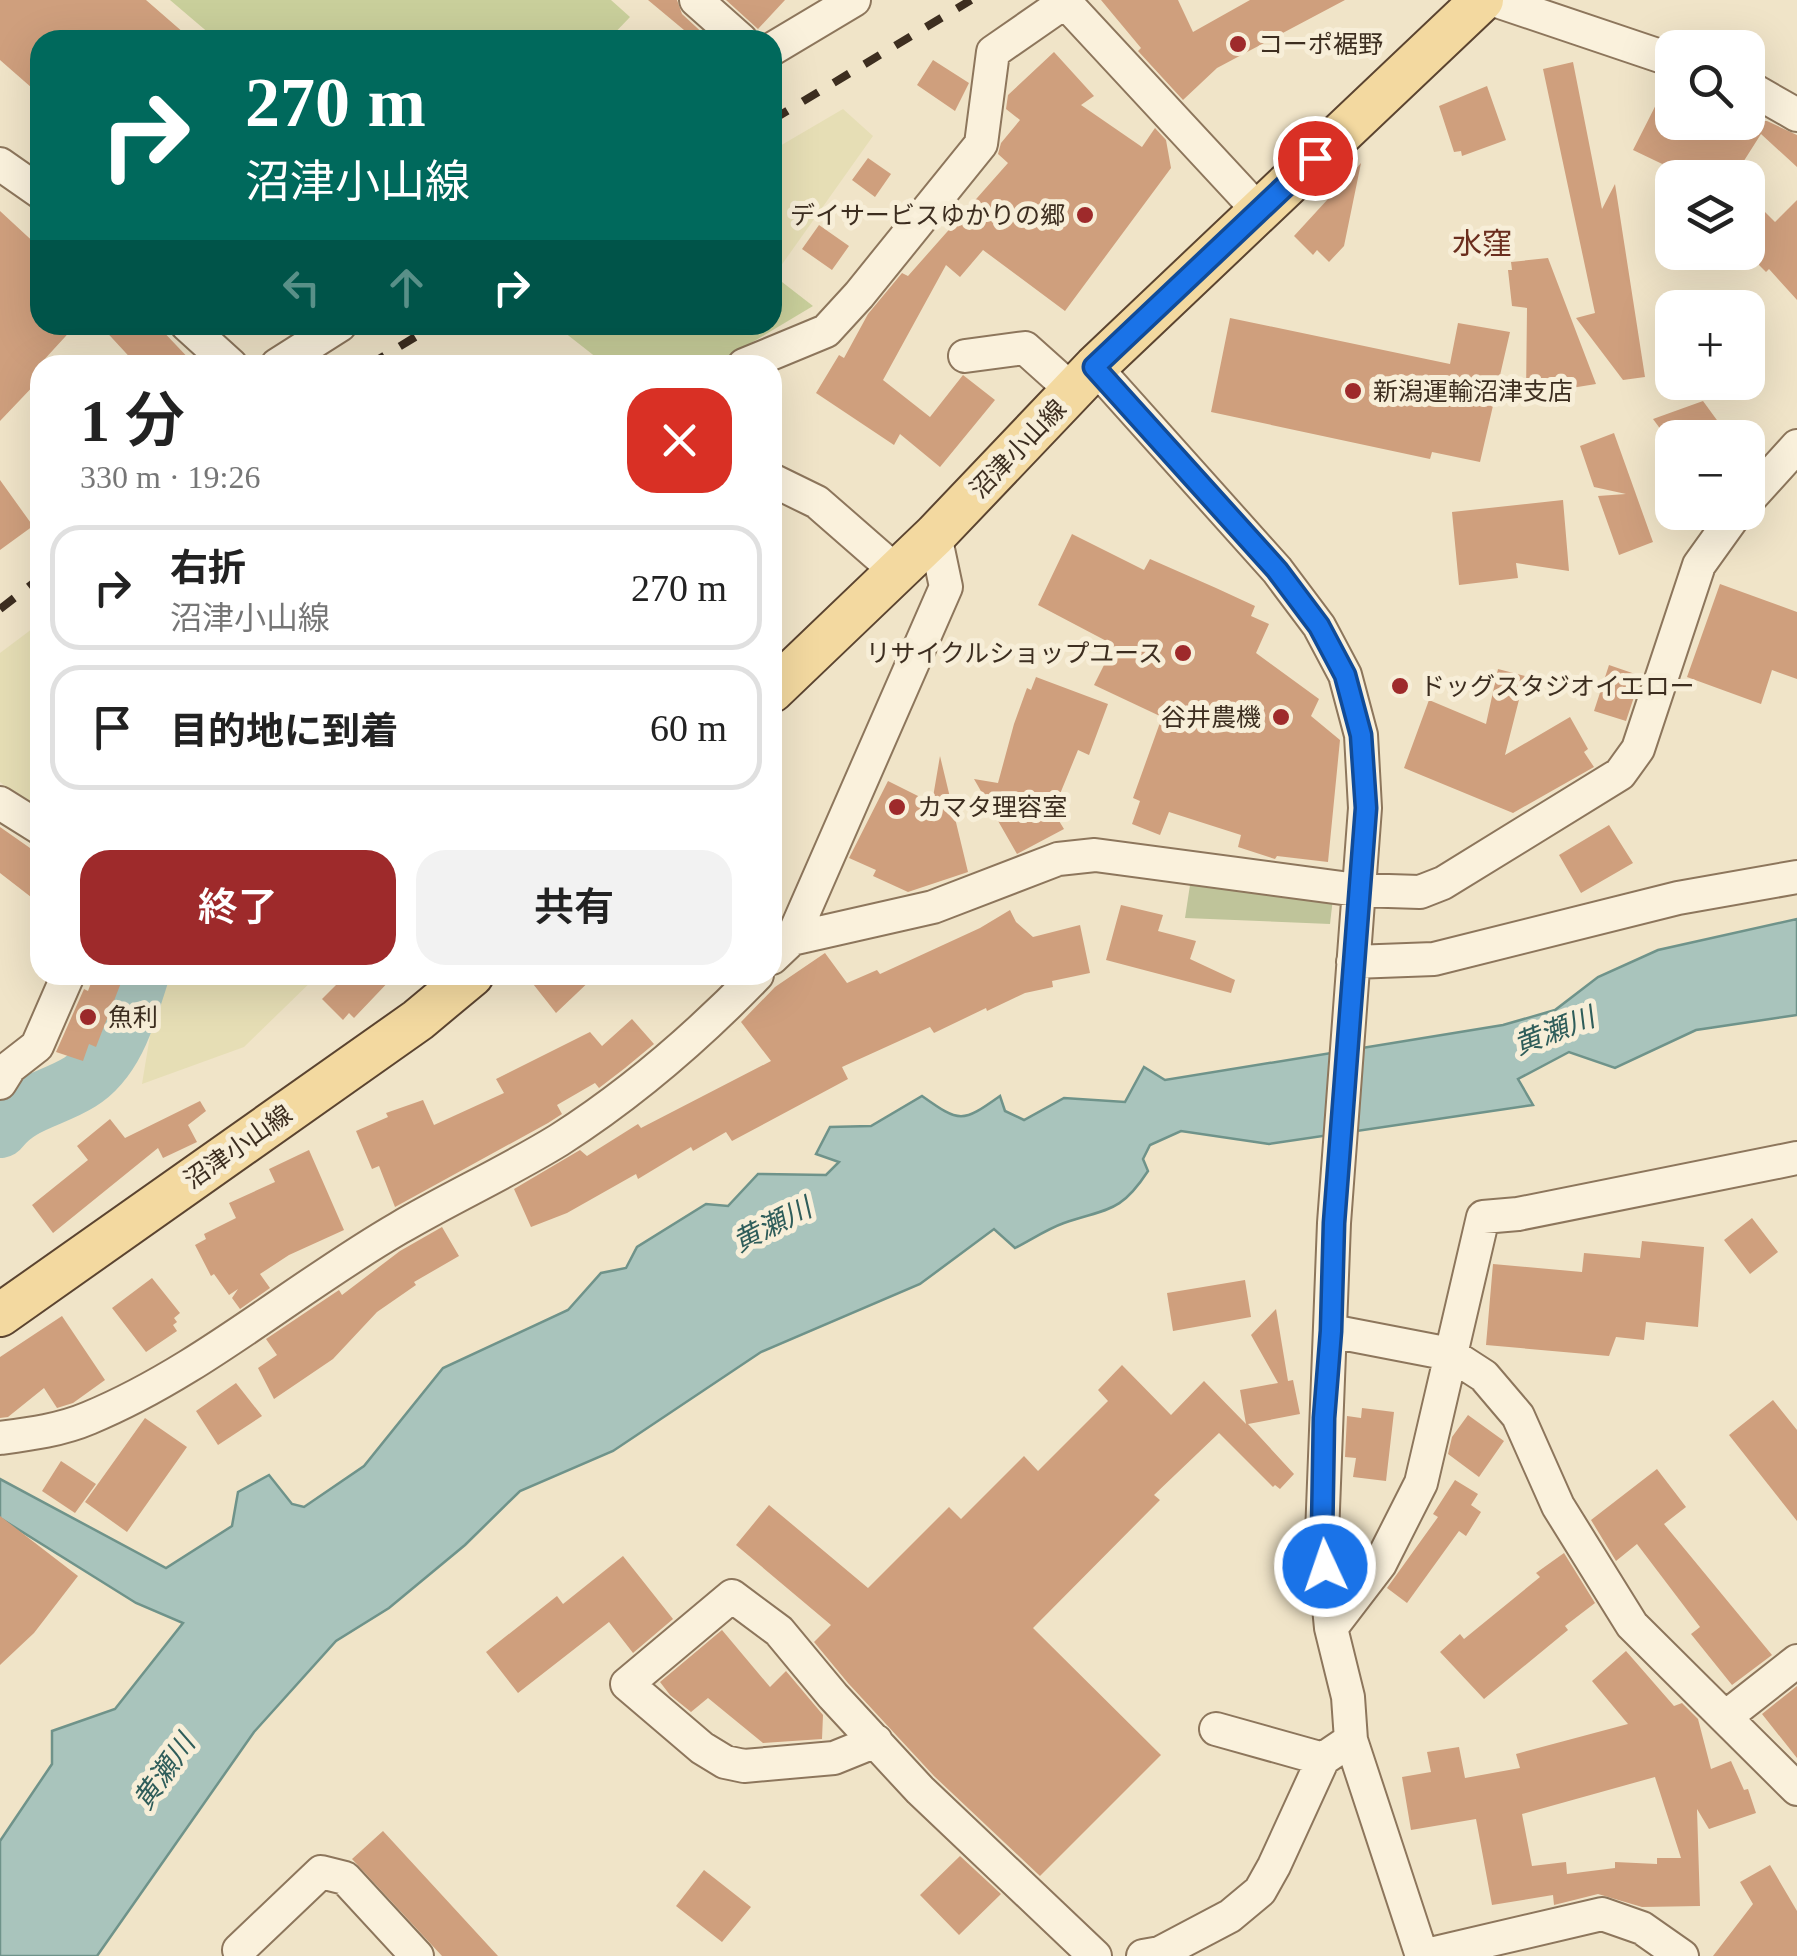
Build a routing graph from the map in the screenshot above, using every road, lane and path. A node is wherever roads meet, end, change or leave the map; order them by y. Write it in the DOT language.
graph roads {
  1 [pos="696,0"];
  2 [pos="854,0"];
  3 [pos="1482,0"];
  4 [pos="1494,0"];
  5 [pos="730,30"];
  6 [pos="782,42"];
  7 [pos="1655,54"];
  8 [pos="1765,96"];
  9 [pos="1797,114"];
  10 [pos="0,164"];
  11 [pos="30,185"];
  12 [pos="1259,211"];
  13 [pos="198,335"];
  14 [pos="324,335"];
  15 [pos="220,355"];
  16 [pos="294,355"];
  17 [pos="768,355"];
  18 [pos="965,356"];
  19 [pos="1084,379"];
  20 [pos="1797,446"];
  21 [pos="1765,481"];
  22 [pos="782,485"];
  23 [pos="1724,530"];
  24 [pos="935,535"];
  25 [pos="896,570"];
  26 [pos="782,682"];
  27 [pos="0,803"];
  28 [pos="30,822"];
  29 [pos="1797,878"];
  30 [pos="1358,890"];
  31 [pos="782,948"];
  32 [pos="1353,970"];
  33 [pos="63,985"];
  34 [pos="460,985"];
  35 [pos="746,985"];
  36 [pos="0,1083"];
  37 [pos="1797,1158"];
  38 [pos="0,1315"];
  39 [pos="1331,1331"];
  40 [pos="1450,1354"];
  41 [pos="0,1438"];
  42 [pos="1331,1628"];
  43 [pos="1797,1662"];
  44 [pos="1727,1716"];
  45 [pos="1216,1730"];
  46 [pos="1351,1740"];
  47 [pos="876,1741"];
  48 [pos="1323,1759"];
  49 [pos="1797,1788"];
  50 [pos="239,1954"];
  51 [pos="1154,1955"];
  52 [pos="417,1956"];
  53 [pos="1094,1956"];
  54 [pos="1422,1956"];
  55 [pos="1682,1956"];
  1 -- 5 [label="street"];
  2 -- 6 [label="street"];
  3 -- 12 [label="main road, 沼津小山線"];
  4 -- 7 [label="street"];
  8 -- 9 [label="street"];
  10 -- 11 [label="street"];
  12 -- 17 [label="street"];
  12 -- 19 [label="main road, 沼津小山線"];
  13 -- 15 [label="street"];
  14 -- 16 [label="street"];
  18 -- 19 [label="street"];
  19 -- 24 [label="main road, 沼津小山線"];
  19 -- 30 [label="street"];
  20 -- 21 [label="street"];
  22 -- 25 [label="street"];
  23 -- 30 [label="street"];
  24 -- 25 [label="main road, 沼津小山線"];
  24 -- 31 [label="street"];
  25 -- 26 [label="main road, 沼津小山線"];
  27 -- 28 [label="street"];
  29 -- 32 [label="street"];
  30 -- 31 [label="street"];
  30 -- 32 [label="street"];
  32 -- 39 [label="street"];
  33 -- 36 [label="street"];
  34 -- 38 [label="main road, 沼津小山線"];
  35 -- 41 [label="street"];
  37 -- 40 [label="street"];
  39 -- 40 [label="street"];
  39 -- 42 [label="street"];
  40 -- 42 [label="street"];
  40 -- 44 [label="street"];
  42 -- 46 [label="street"];
  43 -- 44 [label="street"];
  44 -- 49 [label="street"];
  45 -- 48 [label="street"];
  46 -- 48 [label="street"];
  46 -- 54 [label="street"];
  47 -- 47 [label="street"];
  47 -- 53 [label="street"];
  48 -- 51 [label="street"];
  50 -- 52 [label="street"];
  54 -- 55 [label="street"];
}
